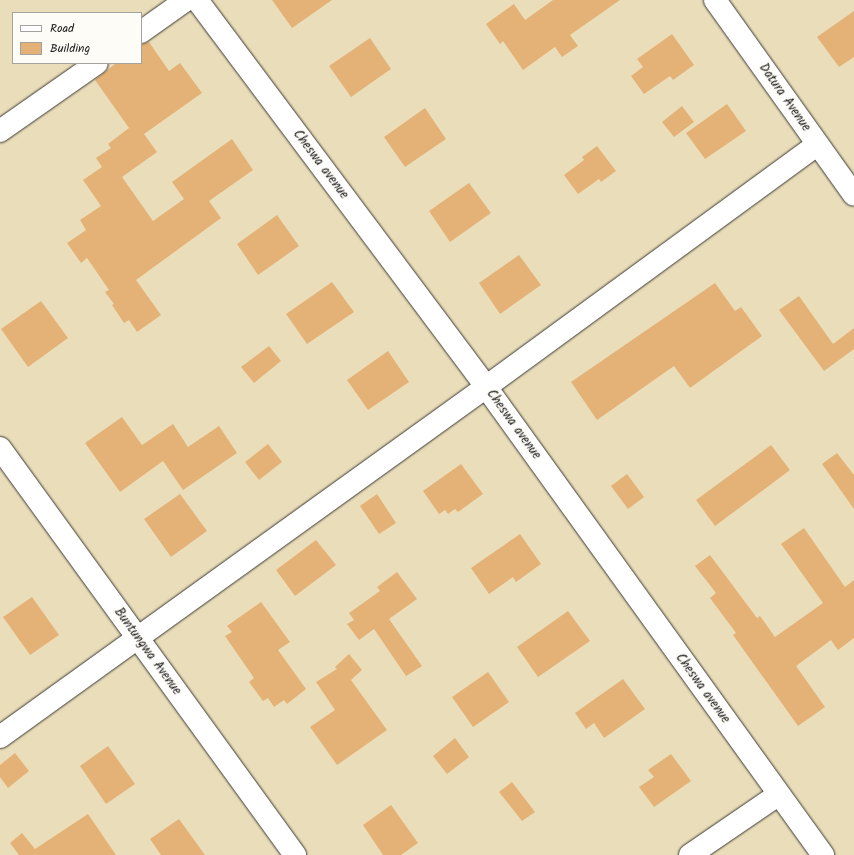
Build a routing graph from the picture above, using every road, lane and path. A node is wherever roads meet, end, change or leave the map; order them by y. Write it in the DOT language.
graph roads {
  1 [pos="186,0"];
  2 [pos="197,0"];
  3 [pos="715,0"];
  4 [pos="142,31"];
  5 [pos="96,64"];
  6 [pos="0,131"];
  7 [pos="817,144"];
  8 [pos="854,195"];
  9 [pos="486,387"];
  10 [pos="0,448"];
  11 [pos="137,639"];
  12 [pos="0,737"];
  13 [pos="778,795"];
  14 [pos="295,855"];
  15 [pos="690,855"];
  16 [pos="823,855"];
  1 -- 4 [label="street"];
  2 -- 9 [label="street, Cheswa avenue"];
  3 -- 7 [label="street, Datura Avenue"];
  5 -- 6 [label="street"];
  7 -- 8 [label="street, Datura Avenue"];
  7 -- 9 [label="street"];
  9 -- 11 [label="street"];
  9 -- 13 [label="street, Cheswa avenue"];
  10 -- 11 [label="street, Buntungwa Avenue"];
  11 -- 12 [label="street"];
  11 -- 14 [label="street, Buntungwa Avenue"];
  13 -- 15 [label="street"];
  13 -- 16 [label="street, Cheswa avenue"];
}
